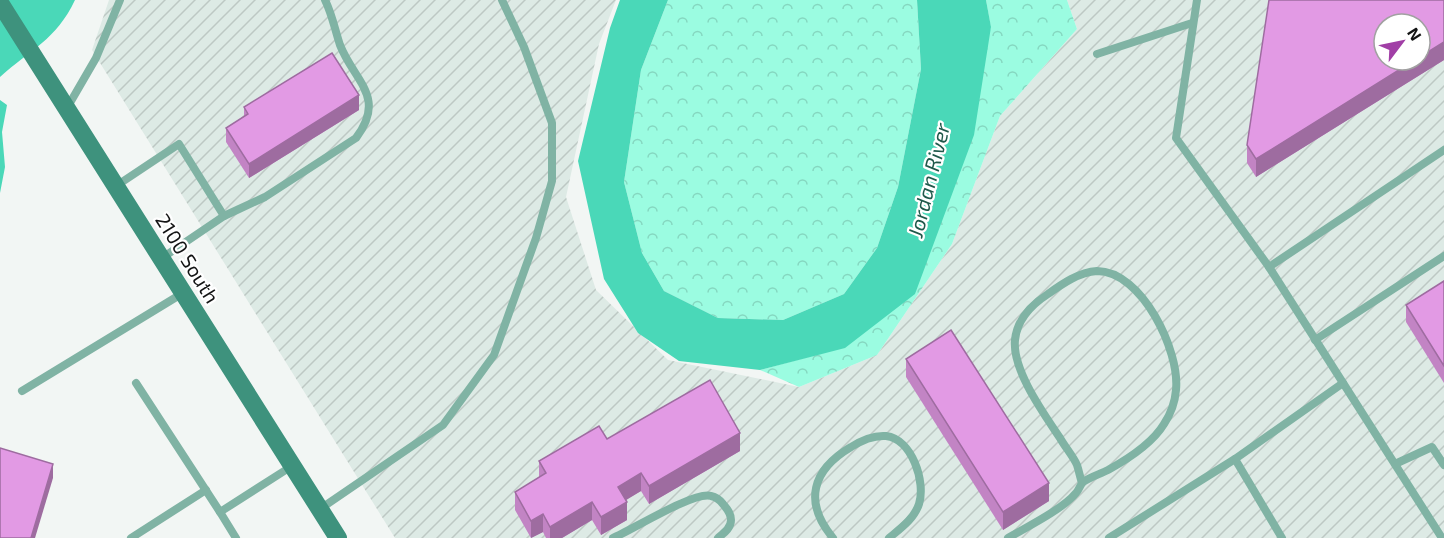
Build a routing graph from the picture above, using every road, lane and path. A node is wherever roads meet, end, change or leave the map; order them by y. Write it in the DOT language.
graph roads {
  1 [pos="120,0"];
  2 [pos="325,0"];
  3 [pos="502,0"];
  4 [pos="1197,0"];
  5 [pos="0,3"];
  6 [pos="1192,22"];
  7 [pos="1097,54"];
  8 [pos="67,109"];
  9 [pos="1444,150"];
  10 [pos="116,186"];
  11 [pos="224,216"];
  12 [pos="1444,256"];
  13 [pos="162,258"];
  14 [pos="1269,267"];
  15 [pos="183,293"];
  16 [pos="1315,339"];
  17 [pos="1343,382"];
  18 [pos="136,383"];
  19 [pos="22,391"];
  20 [pos="1235,459"];
  21 [pos="1395,464"];
  22 [pos="1444,465"];
  23 [pos="292,466"];
  24 [pos="1082,483"];
  25 [pos="206,490"];
  26 [pos="320,510"];
  27 [pos="220,512"];
  28 [pos="626,536"];
  29 [pos="131,538"];
  30 [pos="236,538"];
  31 [pos="338,538"];
  32 [pos="613,538"];
  33 [pos="718,538"];
  34 [pos="833,538"];
  35 [pos="889,538"];
  36 [pos="1008,538"];
  37 [pos="1109,538"];
  38 [pos="1282,538"];
  39 [pos="1442,538"];
  1 -- 8 [label="lane"];
  2 -- 11 [label="lane"];
  3 -- 26 [label="lane"];
  4 -- 6 [label="lane"];
  5 -- 8 [label="street, 2100 South"];
  6 -- 7 [label="lane"];
  6 -- 14 [label="lane"];
  8 -- 10 [label="street, 2100 South"];
  9 -- 14 [label="lane"];
  10 -- 11 [label="lane"];
  10 -- 13 [label="street, 2100 South"];
  11 -- 13 [label="lane"];
  12 -- 16 [label="lane"];
  13 -- 15 [label="street, 2100 South"];
  14 -- 16 [label="lane"];
  15 -- 19 [label="lane"];
  15 -- 23 [label="street, 2100 South"];
  16 -- 17 [label="lane"];
  17 -- 20 [label="lane"];
  17 -- 21 [label="lane"];
  18 -- 25 [label="lane"];
  20 -- 37 [label="lane"];
  20 -- 38 [label="lane"];
  21 -- 22 [label="lane"];
  21 -- 39 [label="lane"];
  23 -- 26 [label="street, 2100 South"];
  23 -- 27 [label="lane"];
  24 -- 24 [label="lane"];
  24 -- 36 [label="lane"];
  25 -- 27 [label="lane"];
  25 -- 29 [label="lane"];
  26 -- 31 [label="street, 2100 South"];
  27 -- 30 [label="lane"];
  28 -- 32 [label="lane"];
  28 -- 33 [label="lane"];
  34 -- 35 [label="lane"];
}
